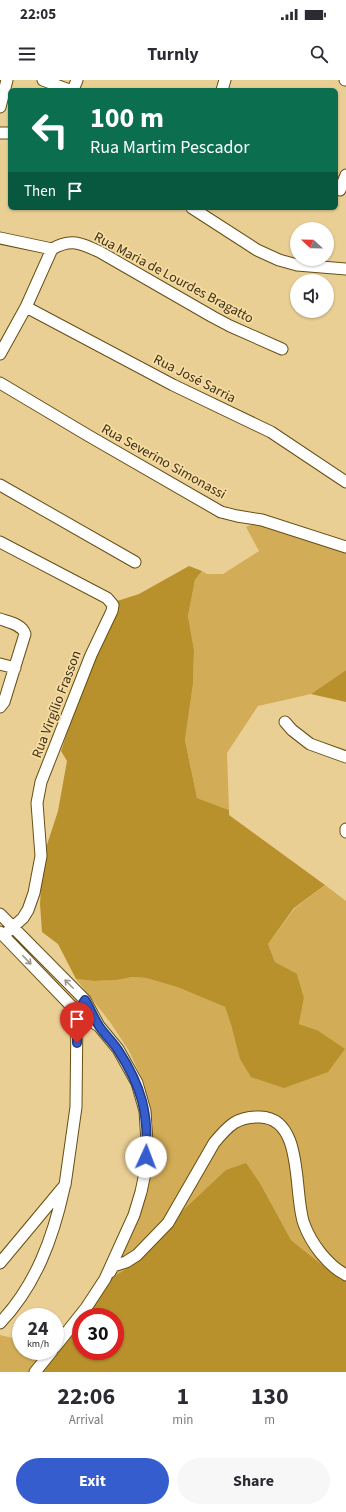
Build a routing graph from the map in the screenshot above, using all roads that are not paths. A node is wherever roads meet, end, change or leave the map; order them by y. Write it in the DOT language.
graph roads {
  1 [pos="7,80"];
  2 [pos="43,80"];
  3 [pos="64,88"];
  4 [pos="0,107"];
  5 [pos="346,175"];
  6 [pos="341,190"];
  7 [pos="195,210"];
  8 [pos="0,238"];
  9 [pos="52,249"];
  10 [pos="346,269"];
  11 [pos="26,307"];
  12 [pos="282,349"];
  13 [pos="0,354"];
  14 [pos="0,384"];
  15 [pos="346,482"];
  16 [pos="0,484"];
  17 [pos="0,542"];
  18 [pos="346,547"];
  19 [pos="135,562"];
  20 [pos="0,619"];
  21 [pos="0,664"];
  22 [pos="14,668"];
  23 [pos="0,707"];
  24 [pos="285,722"];
  25 [pos="346,757"];
  26 [pos="0,914"];
  27 [pos="14,927"];
  28 [pos="2,934"];
  29 [pos="85,1000"];
  30 [pos="77,1012"];
  31 [pos="99,1026"];
  32 [pos="64,1185"];
  33 [pos="0,1263"];
  34 [pos="346,1275"];
  35 [pos="105,1279"];
  36 [pos="0,1323"];
  37 [pos="64,1336"];
  38 [pos="45,1360"];
  39 [pos="36,1372"];
  1 -- 4 [label="street"];
  2 -- 3 [label="street"];
  5 -- 6 [label="street"];
  7 -- 10 [label="street"];
  8 -- 9 [label="street"];
  9 -- 11 [label="street"];
  9 -- 12 [label="street, Rua Maria de Lourdes Bragatto"];
  11 -- 13 [label="street"];
  11 -- 15 [label="street, Rua José Sarria"];
  14 -- 18 [label="street, Rua Severino Simonassi"];
  16 -- 19 [label="street"];
  17 -- 27 [label="street, Rua Virgílio Frasson"];
  20 -- 22 [label="street"];
  21 -- 22 [label="street"];
  22 -- 23 [label="street"];
  24 -- 25 [label="street"];
  26 -- 27 [label="street"];
  27 -- 28 [label="street, Rua Virgílio Frasson"];
  29 -- 27 [label="street, one-way"];
  28 -- 30 [label="street, one-way"];
  29 -- 30 [label="street"];
  29 -- 31 [label="street"];
  30 -- 31 [label="street"];
  30 -- 32 [label="street"];
  31 -- 35 [label="street"];
  32 -- 33 [label="street"];
  32 -- 36 [label="street"];
  34 -- 35 [label="street"];
  35 -- 37 [label="street"];
  38 -- 39 [label="street"];
}
